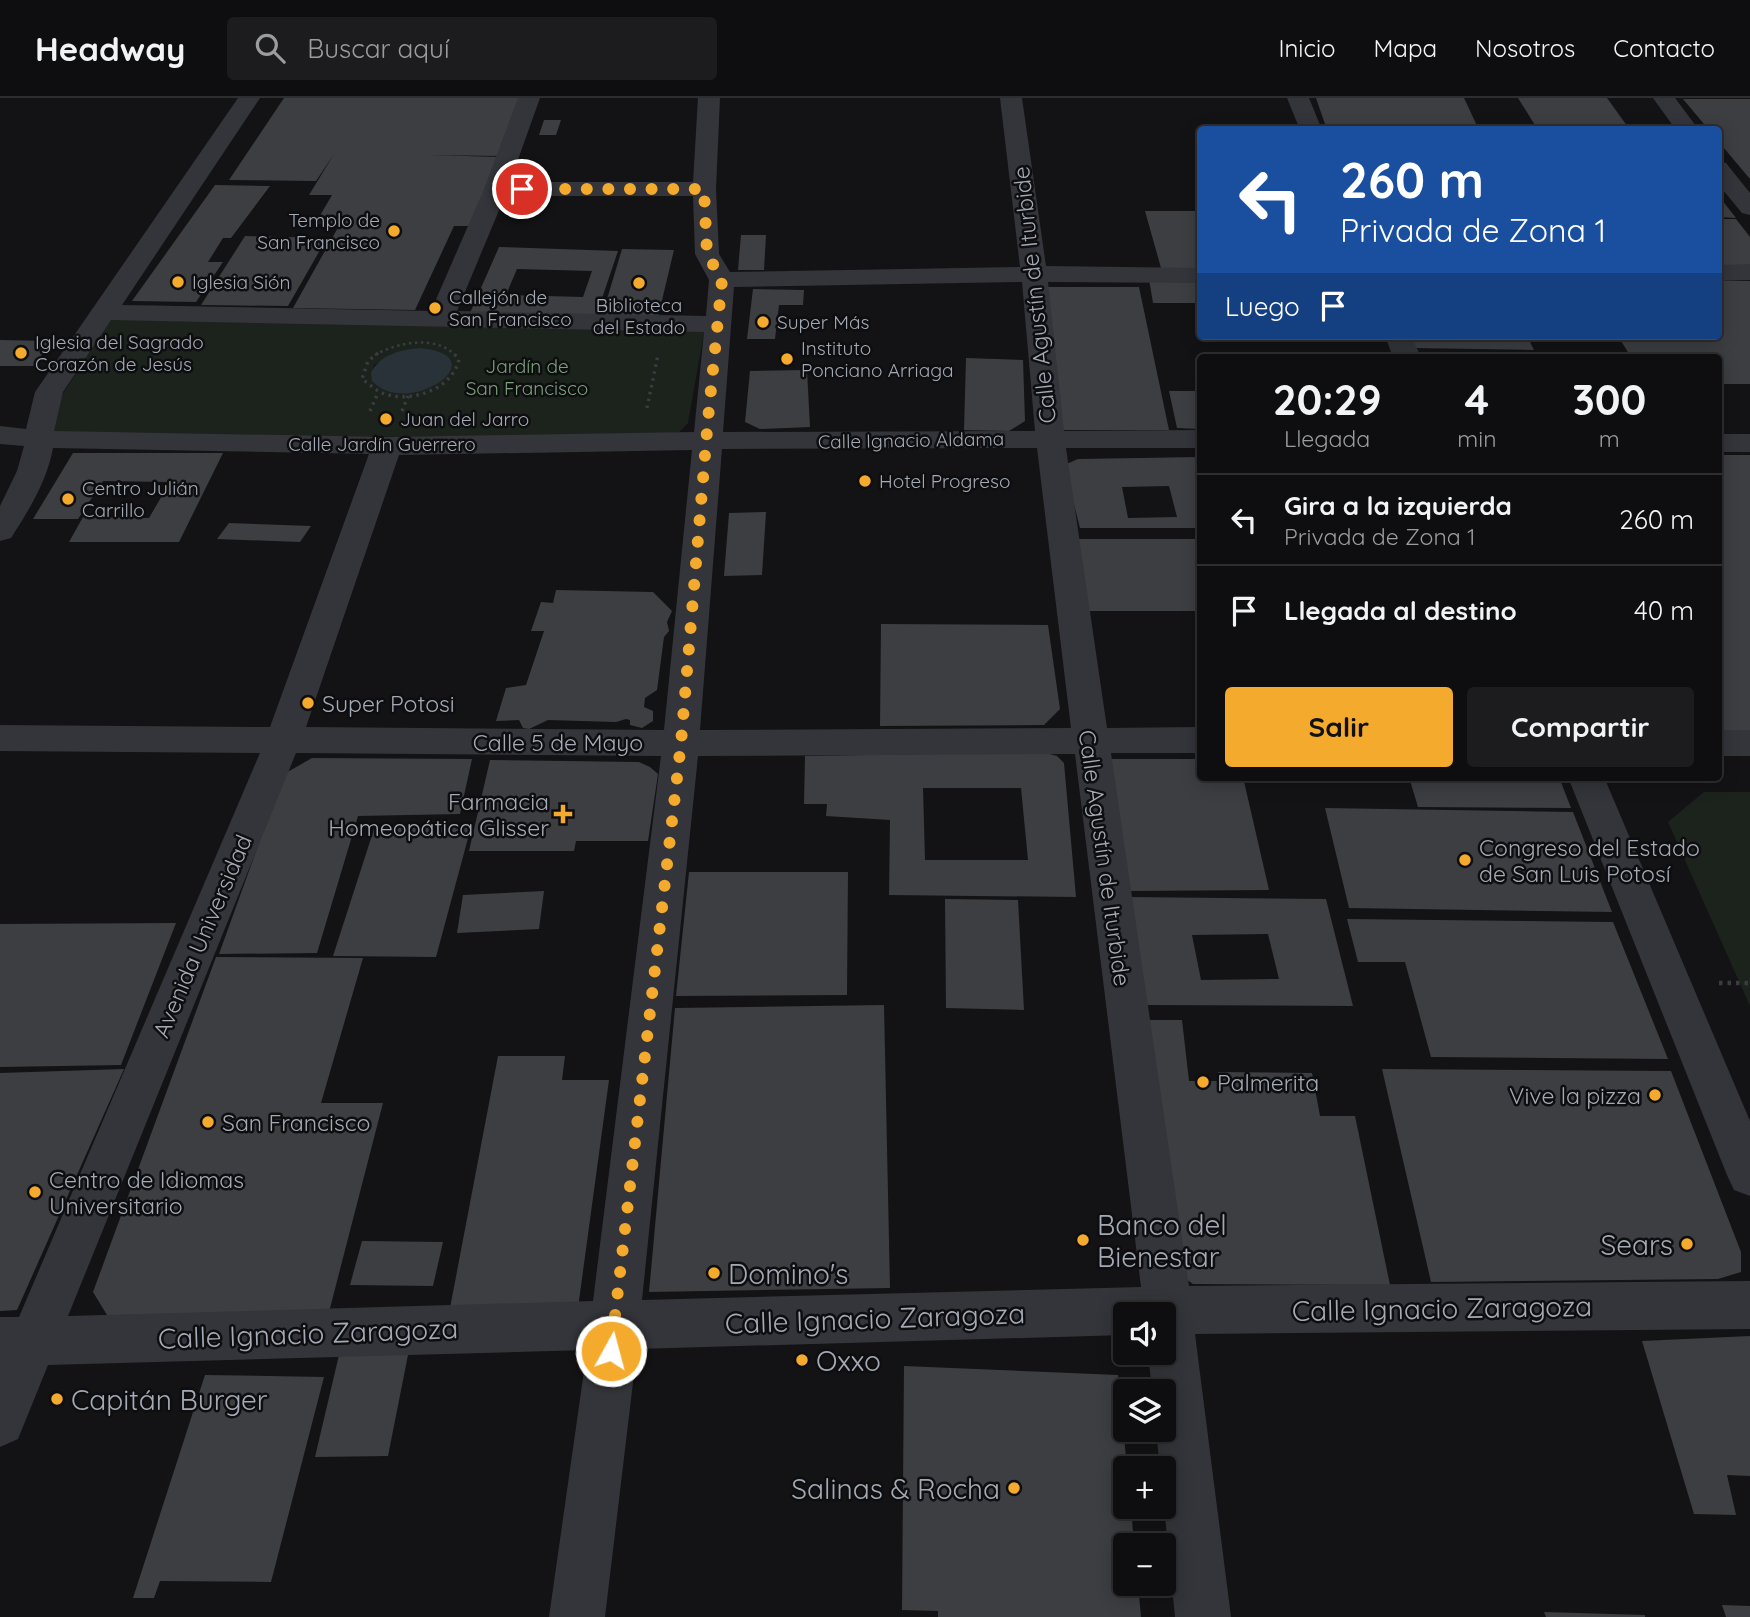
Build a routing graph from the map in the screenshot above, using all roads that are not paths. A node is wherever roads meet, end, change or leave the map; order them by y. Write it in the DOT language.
graph roads {
  1 [pos="249,98"];
  2 [pos="529,98"];
  3 [pos="709,98"];
  4 [pos="1011,98"];
  5 [pos="1298,98"];
  6 [pos="1664,98"];
  7 [pos="1309,126"];
  8 [pos="1685,126"];
  9 [pos="1722,173"];
  10 [pos="496,189"];
  11 [pos="704,189"];
  12 [pos="1750,208"];
  13 [pos="1750,272"];
  14 [pos="1722,273"];
  15 [pos="1034,274"];
  16 [pos="1197,275"];
  17 [pos="722,280"];
  18 [pos="102,312"];
  19 [pos="443,313"];
  20 [pos="716,324"];
  21 [pos="0,435"];
  22 [pos="48,438"];
  23 [pos="1050,438"];
  24 [pos="1197,439"];
  25 [pos="705,443"];
  26 [pos="1722,443"];
  27 [pos="1750,443"];
  28 [pos="387,446"];
  29 [pos="0,531"];
  30 [pos="0,738"];
  31 [pos="1089,740"];
  32 [pos="1197,740"];
  33 [pos="283,742"];
  34 [pos="681,743"];
  35 [pos="1722,743"];
  36 [pos="1750,743"];
  37 [pos="1588,781"];
  38 [pos="1750,1175"];
  39 [pos="1167,1302"];
  40 [pos="1750,1305"];
  41 [pos="1176,1310"];
  42 [pos="1113,1311"];
  43 [pos="615,1325"];
  44 [pos="16,1341"];
  45 [pos="1174,1365"];
  46 [pos="0,1421"];
  47 [pos="577,1617"];
  48 [pos="1203,1617"];
  1 -- 18 [label="street"];
  2 -- 10 [label="street"];
  3 -- 11 [label="street"];
  4 -- 15 [label="street, Calle Agustín de Iturbide"];
  5 -- 7 [label="street"];
  6 -- 8 [label="street"];
  9 -- 12 [label="street"];
  10 -- 11 [label="street"];
  10 -- 19 [label="street"];
  11 -- 17 [label="street"];
  13 -- 14 [label="street"];
  15 -- 16 [label="street"];
  15 -- 17 [label="street"];
  15 -- 23 [label="street, Calle Agustín de Iturbide"];
  17 -- 20 [label="street"];
  18 -- 20 [label="street"];
  18 -- 22 [label="street"];
  20 -- 25 [label="street"];
  21 -- 22 [label="street, Calle Jardín Guerrero"];
  22 -- 28 [label="street, Calle Jardín Guerrero"];
  22 -- 29 [label="street"];
  23 -- 24 [label="street, Calle Ignacio Aldama"];
  23 -- 25 [label="street, Calle Ignacio Aldama"];
  23 -- 31 [label="street, Calle Agustín de Iturbide"];
  25 -- 28 [label="street, Calle Jardín Guerrero"];
  25 -- 34 [label="street"];
  26 -- 27 [label="street"];
  28 -- 33 [label="street, Avenida Universidad"];
  30 -- 33 [label="street, Calle 5 de Mayo"];
  31 -- 32 [label="street, Calle 5 de Mayo"];
  31 -- 34 [label="street, Calle 5 de Mayo"];
  31 -- 39 [label="street, Calle Agustín de Iturbide"];
  33 -- 34 [label="street, Calle 5 de Mayo"];
  33 -- 44 [label="street, Avenida Universidad"];
  34 -- 43 [label="street"];
  35 -- 36 [label="street"];
  37 -- 38 [label="street"];
  40 -- 41 [label="street, Calle Ignacio Zaragoza"];
  42 -- 43 [label="street, Calle Ignacio Zaragoza"];
  43 -- 44 [label="street, Calle Ignacio Zaragoza"];
  43 -- 47 [label="street"];
  44 -- 46 [label="street, Avenida Universidad"];
  45 -- 48 [label="street, Calle Agustín de Iturbide"];
}
